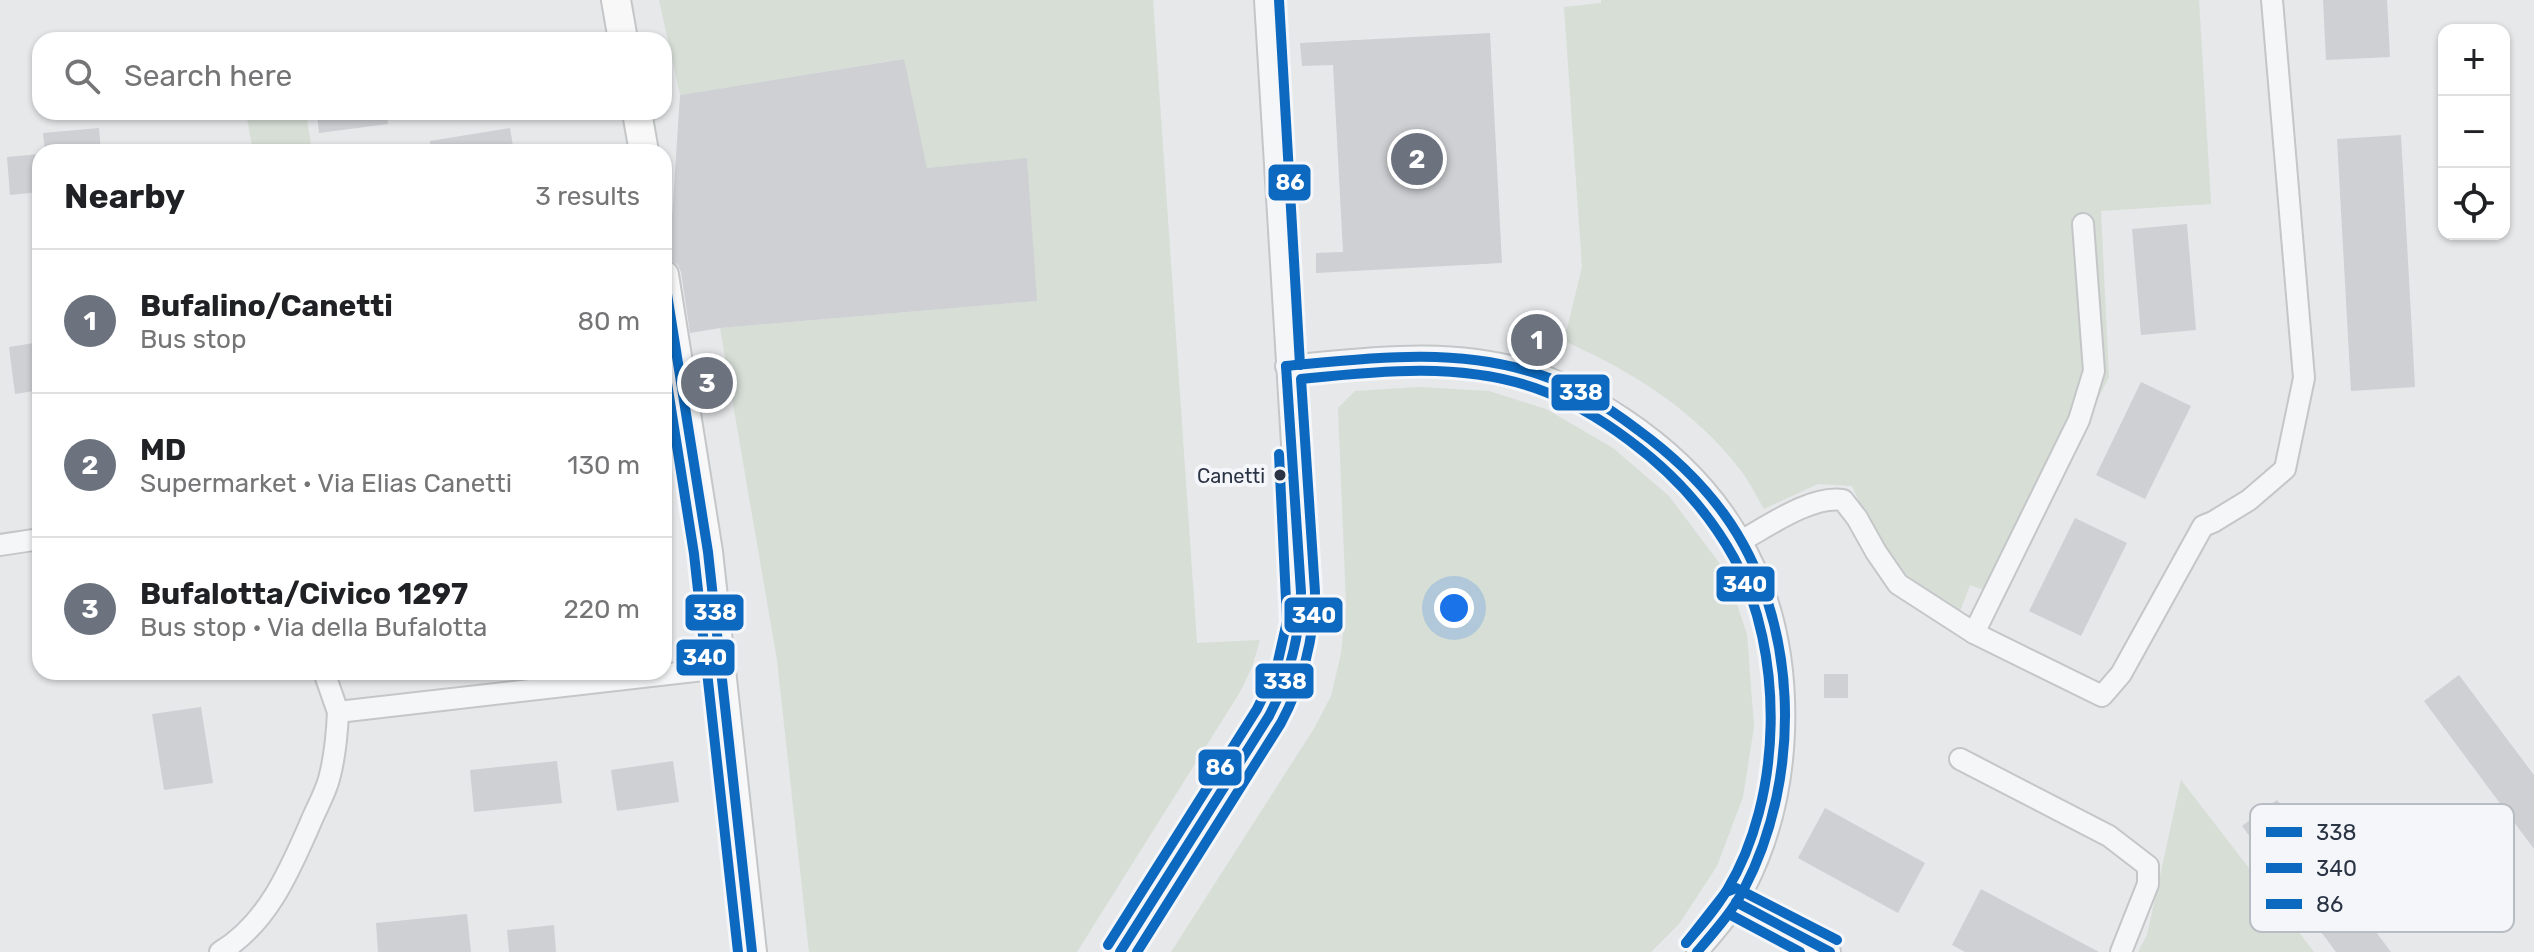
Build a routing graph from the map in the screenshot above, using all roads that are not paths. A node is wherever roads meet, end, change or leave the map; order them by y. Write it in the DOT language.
graph roads {
  1 [pos="616,0"];
  2 [pos="1265,0"];
  3 [pos="2272,0"];
  4 [pos="622,32"];
  5 [pos="638,120"];
  6 [pos="643,144"];
  7 [pos="2083,224"];
  8 [pos="672,325"];
  9 [pos="1286,366"];
  10 [pos="32,540"];
  11 [pos="1741,541"];
  12 [pos="0,545"];
  13 [pos="1974,633"];
  14 [pos="721,668"];
  15 [pos="672,674"];
  16 [pos="327,680"];
  17 [pos="617,680"];
  18 [pos="338,712"];
  19 [pos="1960,759"];
  20 [pos="1736,902"];
  21 [pos="220,952"];
  22 [pos="752,952"];
  23 [pos="1120,952"];
  24 [pos="1697,952"];
  25 [pos="1830,952"];
  26 [pos="2121,952"];
  1 -- 4 [label="street"];
  2 -- 9 [label="street"];
  3 -- 13 [label="street"];
  5 -- 6 [label="street"];
  7 -- 13 [label="street"];
  8 -- 14 [label="street"];
  9 -- 11 [label="street"];
  9 -- 23 [label="street"];
  10 -- 12 [label="street"];
  11 -- 13 [label="street"];
  11 -- 20 [label="street"];
  14 -- 15 [label="street"];
  14 -- 22 [label="street"];
  16 -- 18 [label="street"];
  17 -- 18 [label="street"];
  18 -- 21 [label="street"];
  19 -- 26 [label="street"];
  20 -- 24 [label="street"];
  20 -- 25 [label="street"];
}
